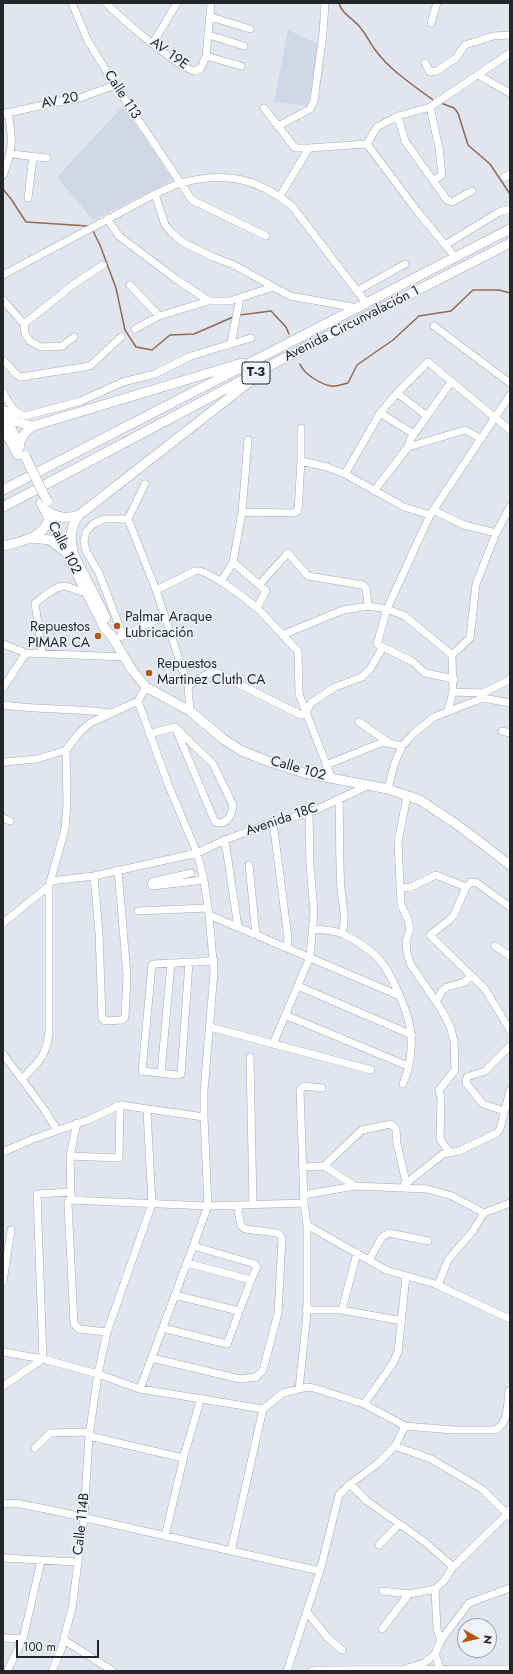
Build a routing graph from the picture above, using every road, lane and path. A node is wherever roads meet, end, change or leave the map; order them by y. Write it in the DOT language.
graph roads {
  1 [pos="72,3"];
  2 [pos="106,3"];
  3 [pos="177,3"];
  4 [pos="211,3"];
  5 [pos="325,3"];
  6 [pos="437,3"];
  7 [pos="211,17"];
  8 [pos="431,23"];
  9 [pos="250,29"];
  10 [pos="510,34"];
  11 [pos="209,35"];
  12 [pos="153,43"];
  13 [pos="244,46"];
  14 [pos="510,53"];
  15 [pos="206,56"];
  16 [pos="425,63"];
  17 [pos="241,66"];
  18 [pos="478,75"];
  19 [pos="115,85"];
  20 [pos="510,92"];
  21 [pos="430,107"];
  22 [pos="264,108"];
  23 [pos="6,113"];
  24 [pos="398,116"];
  25 [pos="278,126"];
  26 [pos="367,144"];
  27 [pos="309,148"];
  28 [pos="11,154"];
  29 [pos="34,156"];
  30 [pos="47,158"];
  31 [pos="3,176"];
  32 [pos="434,180"];
  33 [pos="181,183"];
  34 [pos="472,191"];
  35 [pos="155,194"];
  36 [pos="280,196"];
  37 [pos="28,198"];
  38 [pos="510,209"];
  39 [pos="107,219"];
  40 [pos="510,229"];
  41 [pos="266,236"];
  42 [pos="510,243"];
  43 [pos="445,245"];
  44 [pos="456,258"];
  45 [pos="405,264"];
  46 [pos="103,265"];
  47 [pos="3,274"];
  48 [pos="130,285"];
  49 [pos="273,287"];
  50 [pos="358,291"];
  51 [pos="240,298"];
  52 [pos="3,300"];
  53 [pos="209,301"];
  54 [pos="362,306"];
  55 [pos="159,316"];
  56 [pos="24,324"];
  57 [pos="434,326"];
  58 [pos="135,329"];
  59 [pos="74,337"];
  60 [pos="121,337"];
  61 [pos="250,338"];
  62 [pos="231,343"];
  63 [pos="265,356"];
  64 [pos="3,361"];
  65 [pos="271,365"];
  66 [pos="452,382"];
  67 [pos="510,383"];
  68 [pos="3,392"];
  69 [pos="397,393"];
  70 [pos="510,395"];
  71 [pos="3,410"];
  72 [pos="380,413"];
  73 [pos="427,416"];
  74 [pos="495,418"];
  75 [pos="33,426"];
  76 [pos="3,428"];
  77 [pos="301,428"];
  78 [pos="510,430"];
  79 [pos="414,434"];
  80 [pos="480,438"];
  81 [pos="248,440"];
  82 [pos="3,446"];
  83 [pos="408,447"];
  84 [pos="19,452"];
  85 [pos="301,461"];
  86 [pos="346,474"];
  87 [pos="145,484"];
  88 [pos="3,490"];
  89 [pos="374,491"];
  90 [pos="3,507"];
  91 [pos="510,507"];
  92 [pos="48,510"];
  93 [pos="242,512"];
  94 [pos="432,513"];
  95 [pos="79,515"];
  96 [pos="128,520"];
  97 [pos="496,532"];
  98 [pos="32,538"];
  99 [pos="3,546"];
  100 [pos="70,552"];
  101 [pos="233,562"];
  102 [pos="221,582"];
  103 [pos="259,585"];
  104 [pos="156,590"];
  105 [pos="86,592"];
  106 [pos="368,606"];
  107 [pos="257,608"];
  108 [pos="387,609"];
  109 [pos="164,616"];
  110 [pos="282,635"];
  111 [pos="123,636"];
  112 [pos="112,637"];
  113 [pos="3,644"];
  114 [pos="383,647"];
  115 [pos="26,653"];
  116 [pos="42,653"];
  117 [pos="452,655"];
  118 [pos="124,657"];
  119 [pos="510,678"];
  120 [pos="454,679"];
  121 [pos="188,686"];
  122 [pos="146,687"];
  123 [pos="3,688"];
  124 [pos="453,692"];
  125 [pos="483,695"];
  126 [pos="138,701"];
  127 [pos="510,702"];
  128 [pos="3,705"];
  129 [pos="190,711"];
  130 [pos="448,711"];
  131 [pos="306,712"];
  132 [pos="110,713"];
  133 [pos="359,722"];
  134 [pos="175,727"];
  135 [pos="502,731"];
  136 [pos="149,734"];
  137 [pos="510,734"];
  138 [pos="388,742"];
  139 [pos="402,746"];
  140 [pos="66,750"];
  141 [pos="3,762"];
  142 [pos="326,765"];
  143 [pos="332,779"];
  144 [pos="367,786"];
  145 [pos="388,789"];
  146 [pos="407,796"];
  147 [pos="339,800"];
  148 [pos="309,813"];
  149 [pos="273,822"];
  150 [pos="225,840"];
  151 [pos="197,853"];
  152 [pos="249,865"];
  153 [pos="510,865"];
  154 [pos="118,870"];
  155 [pos="191,873"];
  156 [pos="94,876"];
  157 [pos="204,880"];
  158 [pos="49,883"];
  159 [pos="400,887"];
  160 [pos="466,887"];
  161 [pos="510,907"];
  162 [pos="138,911"];
  163 [pos="209,912"];
  164 [pos="3,922"];
  165 [pos="238,927"];
  166 [pos="313,929"];
  167 [pos="342,934"];
  168 [pos="256,935"];
  169 [pos="495,946"];
  170 [pos="287,948"];
  171 [pos="510,956"];
  172 [pos="310,957"];
  173 [pos="214,961"];
  174 [pos="189,962"];
  175 [pos="171,963"];
  176 [pos="471,975"];
  177 [pos="298,986"];
  178 [pos="400,996"];
  179 [pos="436,1002"];
  180 [pos="285,1015"];
  181 [pos="210,1027"];
  182 [pos="510,1030"];
  183 [pos="412,1035"];
  184 [pos="273,1044"];
  185 [pos="510,1046"];
  186 [pos="3,1054"];
  187 [pos="250,1057"];
  188 [pos="408,1066"];
  189 [pos="371,1070"];
  190 [pos="455,1070"];
  191 [pos="161,1073"];
  192 [pos="467,1077"];
  193 [pos="22,1078"];
  194 [pos="403,1084"];
  195 [pos="322,1088"];
  196 [pos="510,1090"];
  197 [pos="120,1105"];
  198 [pos="147,1110"];
  199 [pos="504,1111"];
  200 [pos="204,1117"];
  201 [pos="77,1123"];
  202 [pos="57,1130"];
  203 [pos="3,1152"];
  204 [pos="450,1153"];
  205 [pos="70,1156"];
  206 [pos="324,1166"];
  207 [pos="303,1167"];
  208 [pos="406,1182"];
  209 [pos="355,1186"];
  210 [pos="401,1188"];
  211 [pos="71,1195"];
  212 [pos="304,1195"];
  213 [pos="304,1203"];
  214 [pos="510,1203"];
  215 [pos="152,1204"];
  216 [pos="237,1205"];
  217 [pos="253,1205"];
  218 [pos="208,1206"];
  219 [pos="484,1213"];
  220 [pos="307,1225"];
  221 [pos="11,1230"];
  222 [pos="428,1241"];
  223 [pos="193,1246"];
  224 [pos="356,1253"];
  225 [pos="369,1260"];
  226 [pos="187,1263"];
  227 [pos="406,1276"];
  228 [pos="250,1280"];
  229 [pos="3,1282"];
  230 [pos="438,1285"];
  231 [pos="175,1295"];
  232 [pos="306,1310"];
  233 [pos="342,1310"];
  234 [pos="239,1311"];
  235 [pos="510,1319"];
  236 [pos="402,1321"];
  237 [pos="163,1328"];
  238 [pos="107,1332"];
  239 [pos="3,1352"];
  240 [pos="152,1358"];
  241 [pos="43,1359"];
  242 [pos="98,1374"];
  243 [pos="3,1386"];
  244 [pos="299,1388"];
  245 [pos="140,1390"];
  246 [pos="509,1391"];
  247 [pos="201,1398"];
  248 [pos="364,1404"];
  249 [pos="263,1409"];
  250 [pos="405,1426"];
  251 [pos="89,1434"];
  252 [pos="395,1446"];
  253 [pos="35,1448"];
  254 [pos="183,1458"];
  255 [pos="350,1484"];
  256 [pos="3,1504"];
  257 [pos="509,1513"];
  258 [pos="84,1517"];
  259 [pos="398,1525"];
  260 [pos="165,1536"];
  261 [pos="379,1545"];
  262 [pos="231,1551"];
  263 [pos="3,1558"];
  264 [pos="41,1561"];
  265 [pos="77,1562"];
  266 [pos="453,1567"];
  267 [pos="320,1571"];
  268 [pos="510,1588"];
  269 [pos="435,1589"];
  270 [pos="383,1591"];
  271 [pos="409,1594"];
  272 [pos="306,1612"];
  273 [pos="382,1629"];
  274 [pos="3,1638"];
  275 [pos="23,1639"];
  276 [pos="64,1640"];
  277 [pos="441,1640"];
  278 [pos="342,1650"];
  279 [pos="435,1654"];
  280 [pos="104,1669"];
  281 [pos="510,1669"];
  282 [pos="399,1670"];
  283 [pos="7,1671"];
  284 [pos="52,1671"];
  285 [pos="113,1671"];
  286 [pos="287,1671"];
  287 [pos="316,1671"];
  288 [pos="441,1671"];
  1 -- 19 [label="street, Calle 113"];
  2 -- 12 [label="street, AV 19E"];
  3 -- 12 [label="street"];
  4 -- 7 [label="street, AV 19E"];
  5 -- 25 [label="street"];
  6 -- 8 [label="street"];
  7 -- 9 [label="street"];
  7 -- 11 [label="street, AV 19E"];
  10 -- 16 [label="street"];
  11 -- 13 [label="street"];
  11 -- 15 [label="street, AV 19E"];
  12 -- 15 [label="street, AV 19E"];
  14 -- 18 [label="street"];
  15 -- 17 [label="street"];
  18 -- 20 [label="street"];
  18 -- 21 [label="street"];
  19 -- 23 [label="street, AV 20"];
  19 -- 33 [label="street, Calle 113"];
  21 -- 24 [label="street"];
  21 -- 32 [label="street"];
  22 -- 25 [label="street"];
  23 -- 28 [label="street"];
  24 -- 26 [label="street"];
  24 -- 32 [label="street"];
  25 -- 27 [label="street"];
  26 -- 27 [label="street"];
  26 -- 43 [label="street"];
  27 -- 36 [label="street"];
  28 -- 29 [label="street"];
  28 -- 31 [label="street"];
  29 -- 30 [label="street"];
  29 -- 37 [label="street"];
  32 -- 34 [label="street"];
  33 -- 35 [label="street"];
  33 -- 36 [label="street"];
  33 -- 41 [label="street, Calle 113"];
  35 -- 39 [label="street"];
  35 -- 49 [label="street"];
  36 -- 50 [label="street"];
  38 -- 43 [label="street"];
  39 -- 47 [label="street"];
  39 -- 53 [label="street"];
  40 -- 44 [label="main road, Avenida Circunvalación 1 / T-3"];
  42 -- 65 [label="main road, Avenida Circunvalación 1 / T-3"];
  43 -- 44 [label="street"];
  44 -- 54 [label="main road, Avenida Circunvalación 1 / T-3"];
  45 -- 50 [label="street"];
  46 -- 56 [label="street"];
  48 -- 55 [label="street"];
  49 -- 51 [label="street"];
  49 -- 54 [label="street"];
  50 -- 54 [label="street"];
  51 -- 53 [label="street"];
  51 -- 62 [label="street"];
  52 -- 56 [label="street"];
  53 -- 55 [label="street"];
  54 -- 63 [label="main road, Avenida Circunvalación 1 / T-3"];
  55 -- 58 [label="street"];
  56 -- 59 [label="street"];
  57 -- 67 [label="street"];
  60 -- 64 [label="street"];
  61 -- 62 [label="street"];
  62 -- 68 [label="street"];
  63 -- 75 [label="main road"];
  63 -- 88 [label="main road, Avenida Circunvalación 1 / T-3"];
  65 -- 90 [label="main road, Avenida Circunvalación 1 / T-3"];
  65 -- 95 [label="main road"];
  66 -- 69 [label="street"];
  66 -- 73 [label="street"];
  66 -- 74 [label="street"];
  69 -- 72 [label="street"];
  69 -- 73 [label="street"];
  70 -- 74 [label="street"];
  71 -- 75 [label="main road"];
  71 -- 84 [label="main road"];
  72 -- 79 [label="street"];
  72 -- 86 [label="street"];
  73 -- 79 [label="street"];
  74 -- 78 [label="street"];
  74 -- 80 [label="street"];
  75 -- 84 [label="main road"];
  76 -- 84 [label="main road"];
  77 -- 85 [label="street"];
  79 -- 83 [label="street"];
  80 -- 83 [label="street"];
  80 -- 94 [label="street"];
  81 -- 93 [label="street"];
  82 -- 84 [label="main road"];
  83 -- 89 [label="street"];
  84 -- 92 [label="main road, Calle 102, bridge"];
  85 -- 86 [label="street"];
  85 -- 93 [label="street"];
  86 -- 89 [label="street"];
  87 -- 96 [label="street"];
  89 -- 94 [label="street"];
  91 -- 97 [label="street"];
  92 -- 95 [label="main road"];
  92 -- 98 [label="main road"];
  92 -- 100 [label="main road, Calle 102"];
  93 -- 101 [label="street"];
  94 -- 97 [label="street"];
  94 -- 108 [label="street"];
  95 -- 100 [label="main road"];
  96 -- 104 [label="street"];
  96 -- 111 [label="street"];
  97 -- 117 [label="street"];
  98 -- 99 [label="main road"];
  98 -- 100 [label="main road"];
  100 -- 105 [label="main road, Calle 102"];
  100 -- 112 [label="main road, Calle 102"];
  101 -- 102 [label="street"];
  101 -- 103 [label="street"];
  102 -- 104 [label="street"];
  102 -- 107 [label="street"];
  103 -- 106 [label="street"];
  103 -- 107 [label="street"];
  104 -- 109 [label="street"];
  105 -- 112 [label="main road, Calle 102"];
  105 -- 116 [label="street"];
  106 -- 108 [label="street"];
  106 -- 110 [label="street"];
  107 -- 110 [label="street"];
  108 -- 114 [label="street"];
  108 -- 117 [label="street"];
  109 -- 111 [label="street"];
  109 -- 121 [label="street"];
  110 -- 131 [label="street"];
  111 -- 112 [label="street"];
  112 -- 118 [label="main road, Calle 102"];
  113 -- 115 [label="street"];
  114 -- 120 [label="street"];
  114 -- 131 [label="street"];
  115 -- 116 [label="street"];
  115 -- 123 [label="street"];
  116 -- 118 [label="street"];
  117 -- 120 [label="street"];
  118 -- 122 [label="main road, Calle 102"];
  119 -- 125 [label="street"];
  120 -- 124 [label="street"];
  121 -- 129 [label="street"];
  121 -- 131 [label="street"];
  122 -- 126 [label="street"];
  122 -- 129 [label="main road, Calle 102"];
  124 -- 125 [label="street"];
  124 -- 130 [label="street"];
  125 -- 127 [label="street"];
  125 -- 130 [label="street"];
  126 -- 132 [label="street"];
  126 -- 136 [label="street"];
  128 -- 132 [label="street"];
  129 -- 143 [label="main road, Calle 102"];
  130 -- 139 [label="street"];
  131 -- 142 [label="street"];
  132 -- 140 [label="street"];
  133 -- 138 [label="street"];
  134 -- 134 [label="street"];
  134 -- 136 [label="street"];
  135 -- 137 [label="street"];
  136 -- 151 [label="street"];
  138 -- 139 [label="street"];
  138 -- 142 [label="street"];
  139 -- 145 [label="street"];
  140 -- 141 [label="street"];
  140 -- 158 [label="street"];
  142 -- 143 [label="street"];
  143 -- 144 [label="main road, Calle 102"];
  144 -- 145 [label="main road, Calle 102"];
  144 -- 147 [label="street, Avenida 18C"];
  145 -- 146 [label="main road, Calle 102"];
  146 -- 153 [label="main road, Calle 102"];
  146 -- 159 [label="street"];
  147 -- 148 [label="street, Avenida 18C"];
  147 -- 167 [label="street"];
  148 -- 149 [label="street, Avenida 18C"];
  148 -- 166 [label="street"];
  149 -- 150 [label="street, Avenida 18C"];
  149 -- 170 [label="street"];
  150 -- 151 [label="street, Avenida 18C"];
  150 -- 165 [label="street"];
  151 -- 154 [label="street, Avenida 18C"];
  151 -- 157 [label="street"];
  152 -- 168 [label="street"];
  154 -- 156 [label="street, Avenida 18C"];
  154 -- 156 [label="street"];
  155 -- 157 [label="street"];
  156 -- 158 [label="street, Avenida 18C"];
  157 -- 163 [label="street"];
  158 -- 164 [label="street"];
  158 -- 193 [label="street"];
  159 -- 160 [label="street"];
  159 -- 179 [label="street"];
  160 -- 161 [label="street"];
  160 -- 176 [label="street"];
  162 -- 163 [label="street"];
  163 -- 165 [label="street"];
  163 -- 173 [label="street"];
  165 -- 168 [label="street"];
  166 -- 167 [label="street"];
  166 -- 172 [label="street"];
  167 -- 178 [label="street"];
  168 -- 170 [label="street"];
  169 -- 171 [label="street"];
  170 -- 172 [label="street"];
  172 -- 177 [label="street"];
  172 -- 178 [label="street"];
  173 -- 174 [label="street"];
  173 -- 181 [label="street"];
  174 -- 175 [label="street"];
  174 -- 191 [label="street"];
  175 -- 191 [label="street"];
  175 -- 191 [label="street"];
  176 -- 179 [label="street"];
  176 -- 182 [label="street"];
  177 -- 180 [label="street"];
  177 -- 183 [label="street"];
  178 -- 183 [label="street"];
  179 -- 190 [label="street"];
  180 -- 184 [label="street"];
  180 -- 188 [label="street"];
  181 -- 184 [label="street"];
  181 -- 200 [label="street"];
  183 -- 188 [label="street"];
  184 -- 189 [label="street"];
  185 -- 192 [label="street"];
  186 -- 193 [label="street"];
  187 -- 217 [label="street"];
  188 -- 194 [label="street"];
  190 -- 192 [label="street"];
  190 -- 204 [label="street"];
  192 -- 199 [label="street"];
  193 -- 202 [label="street"];
  195 -- 207 [label="street"];
  196 -- 199 [label="street"];
  197 -- 198 [label="street"];
  197 -- 201 [label="street"];
  197 -- 205 [label="street"];
  198 -- 200 [label="street"];
  198 -- 215 [label="street"];
  199 -- 204 [label="street"];
  200 -- 218 [label="street"];
  201 -- 202 [label="street"];
  201 -- 205 [label="street"];
  202 -- 203 [label="street"];
  204 -- 208 [label="street"];
  205 -- 211 [label="street"];
  206 -- 207 [label="street"];
  206 -- 208 [label="street"];
  206 -- 209 [label="street"];
  207 -- 212 [label="street"];
  208 -- 210 [label="street"];
  209 -- 210 [label="street"];
  209 -- 212 [label="street"];
  210 -- 219 [label="street"];
  211 -- 215 [label="street"];
  211 -- 238 [label="street"];
  211 -- 241 [label="street"];
  212 -- 213 [label="street"];
  213 -- 217 [label="street"];
  213 -- 220 [label="street"];
  214 -- 219 [label="street"];
  215 -- 218 [label="street"];
  215 -- 238 [label="street, Calle 114B"];
  216 -- 217 [label="street"];
  216 -- 218 [label="street"];
  216 -- 240 [label="street"];
  218 -- 223 [label="street"];
  219 -- 230 [label="street"];
  220 -- 224 [label="street"];
  220 -- 232 [label="street"];
  221 -- 229 [label="street"];
  222 -- 225 [label="street"];
  223 -- 226 [label="street"];
  223 -- 228 [label="street"];
  224 -- 225 [label="street"];
  224 -- 233 [label="street"];
  225 -- 227 [label="street"];
  226 -- 228 [label="street"];
  226 -- 231 [label="street"];
  227 -- 230 [label="street"];
  227 -- 236 [label="street"];
  228 -- 234 [label="street"];
  230 -- 235 [label="street"];
  231 -- 234 [label="street"];
  231 -- 237 [label="street"];
  232 -- 233 [label="street"];
  232 -- 244 [label="street"];
  233 -- 236 [label="street"];
  234 -- 237 [label="street"];
  236 -- 248 [label="street"];
  237 -- 240 [label="street"];
  238 -- 242 [label="street, Calle 114B"];
  239 -- 241 [label="street"];
  240 -- 245 [label="street"];
  241 -- 242 [label="street"];
  241 -- 243 [label="street"];
  242 -- 245 [label="street"];
  242 -- 251 [label="street, Calle 114B"];
  244 -- 248 [label="street"];
  244 -- 249 [label="street"];
  245 -- 247 [label="street"];
  246 -- 250 [label="street"];
  247 -- 249 [label="street"];
  247 -- 254 [label="street"];
  248 -- 250 [label="street"];
  249 -- 262 [label="street"];
  250 -- 252 [label="street"];
  251 -- 253 [label="street"];
  251 -- 254 [label="street"];
  251 -- 258 [label="street, Calle 114B"];
  252 -- 255 [label="street"];
  252 -- 257 [label="street"];
  254 -- 260 [label="street"];
  255 -- 259 [label="street"];
  255 -- 267 [label="street"];
  256 -- 258 [label="street"];
  257 -- 266 [label="street"];
  258 -- 260 [label="street"];
  258 -- 265 [label="street, Calle 114B"];
  259 -- 261 [label="street"];
  259 -- 266 [label="street"];
  260 -- 262 [label="street"];
  262 -- 267 [label="street"];
  263 -- 264 [label="street"];
  264 -- 265 [label="street"];
  264 -- 275 [label="street"];
  265 -- 276 [label="street, Calle 114B"];
  266 -- 269 [label="street"];
  267 -- 272 [label="street"];
  268 -- 277 [label="street"];
  269 -- 271 [label="street"];
  269 -- 277 [label="street"];
  270 -- 271 [label="street"];
  271 -- 273 [label="street"];
  272 -- 278 [label="street"];
  272 -- 286 [label="street"];
  274 -- 275 [label="street"];
  275 -- 283 [label="street"];
  276 -- 280 [label="street"];
  276 -- 284 [label="street, Calle 114B"];
  277 -- 279 [label="street"];
  279 -- 282 [label="street"];
  279 -- 288 [label="street"];
  280 -- 285 [label="street"];
  281 -- 288 [label="street"];
  282 -- 287 [label="street"];
  282 -- 288 [label="street"];
}
